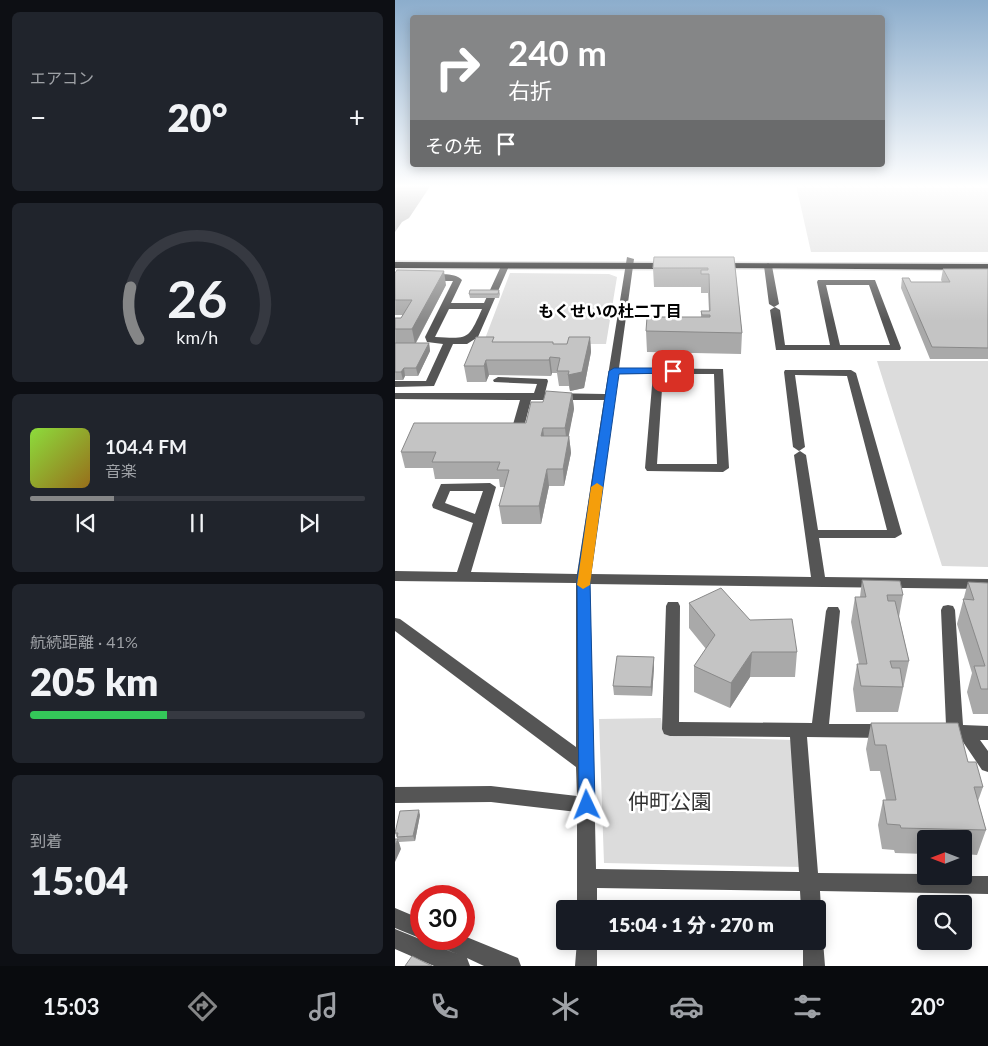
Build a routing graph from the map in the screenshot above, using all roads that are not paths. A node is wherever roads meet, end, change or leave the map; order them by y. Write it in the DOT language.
graph roads {
  1 [pos="395,259"];
  2 [pos="675,260"];
  3 [pos="988,260"];
  4 [pos="630,263"];
  5 [pos="395,265"];
  6 [pos="505,266"];
  7 [pos="682,266"];
  8 [pos="768,266"];
  9 [pos="988,267"];
  10 [pos="424,278"];
  11 [pos="445,306"];
  12 [pos="487,306"];
  13 [pos="449,342"];
  14 [pos="836,348"];
  15 [pos="614,371"];
  16 [pos="658,371"];
  17 [pos="498,380"];
  18 [pos="395,384"];
  19 [pos="395,396"];
  20 [pos="533,396"];
  21 [pos="610,397"];
  22 [pos="498,431"];
  23 [pos="480,521"];
  24 [pos="812,534"];
  25 [pos="395,576"];
  26 [pos="463,576"];
  27 [pos="583,580"];
  28 [pos="819,583"];
  29 [pos="988,584"];
  30 [pos="673,606"];
  31 [pos="948,610"];
  32 [pos="833,611"];
  33 [pos="395,623"];
  34 [pos="798,729"];
  35 [pos="820,729"];
  36 [pos="907,731"];
  37 [pos="926,732"];
  38 [pos="960,732"];
  39 [pos="988,733"];
  40 [pos="585,763"];
  41 [pos="988,764"];
  42 [pos="395,795"];
  43 [pos="587,805"];
  44 [pos="587,878"];
  45 [pos="810,882"];
  46 [pos="988,885"];
  47 [pos="587,900"];
  48 [pos="811,900"];
  49 [pos="395,918"];
  50 [pos="410,924"];
  51 [pos="395,939"];
  52 [pos="472,950"];
  53 [pos="587,950"];
  54 [pos="813,950"];
  55 [pos="459,966"];
  56 [pos="511,966"];
  57 [pos="587,966"];
  58 [pos="814,966"];
  1 -- 4 [label="main road"];
  2 -- 4 [label="main road"];
  3 -- 8 [label="main road"];
  4 -- 6 [label="main road"];
  4 -- 7 [label="main road"];
  4 -- 15 [label="street"];
  5 -- 6 [label="main road"];
  6 -- 12 [label="street"];
  8 -- 9 [label="main road"];
  8 -- 14 [label="street"];
  10 -- 11 [label="street"];
  11 -- 12 [label="street"];
  11 -- 13 [label="street"];
  12 -- 13 [label="street"];
  13 -- 18 [label="street"];
  14 -- 14 [label="street"];
  15 -- 16 [label="street"];
  15 -- 21 [label="street"];
  16 -- 16 [label="street"];
  17 -- 20 [label="street"];
  19 -- 20 [label="street"];
  20 -- 21 [label="street"];
  20 -- 22 [label="street"];
  21 -- 27 [label="street"];
  23 -- 26 [label="street"];
  24 -- 24 [label="street"];
  24 -- 28 [label="street"];
  25 -- 26 [label="street"];
  26 -- 27 [label="street"];
  27 -- 28 [label="street"];
  27 -- 40 [label="street"];
  28 -- 29 [label="street"];
  30 -- 34 [label="street"];
  31 -- 38 [label="street"];
  32 -- 35 [label="street"];
  33 -- 40 [label="street"];
  34 -- 35 [label="street"];
  34 -- 45 [label="street"];
  35 -- 36 [label="street"];
  37 -- 38 [label="street"];
  38 -- 39 [label="street"];
  38 -- 41 [label="street"];
  40 -- 43 [label="street"];
  42 -- 43 [label="street"];
  43 -- 44 [label="street"];
  44 -- 45 [label="street"];
  44 -- 47 [label="street"];
  45 -- 46 [label="street"];
  45 -- 48 [label="street"];
  49 -- 50 [label="street"];
  51 -- 55 [label="street"];
  52 -- 56 [label="street"];
  53 -- 57 [label="street"];
  54 -- 58 [label="street"];
}
